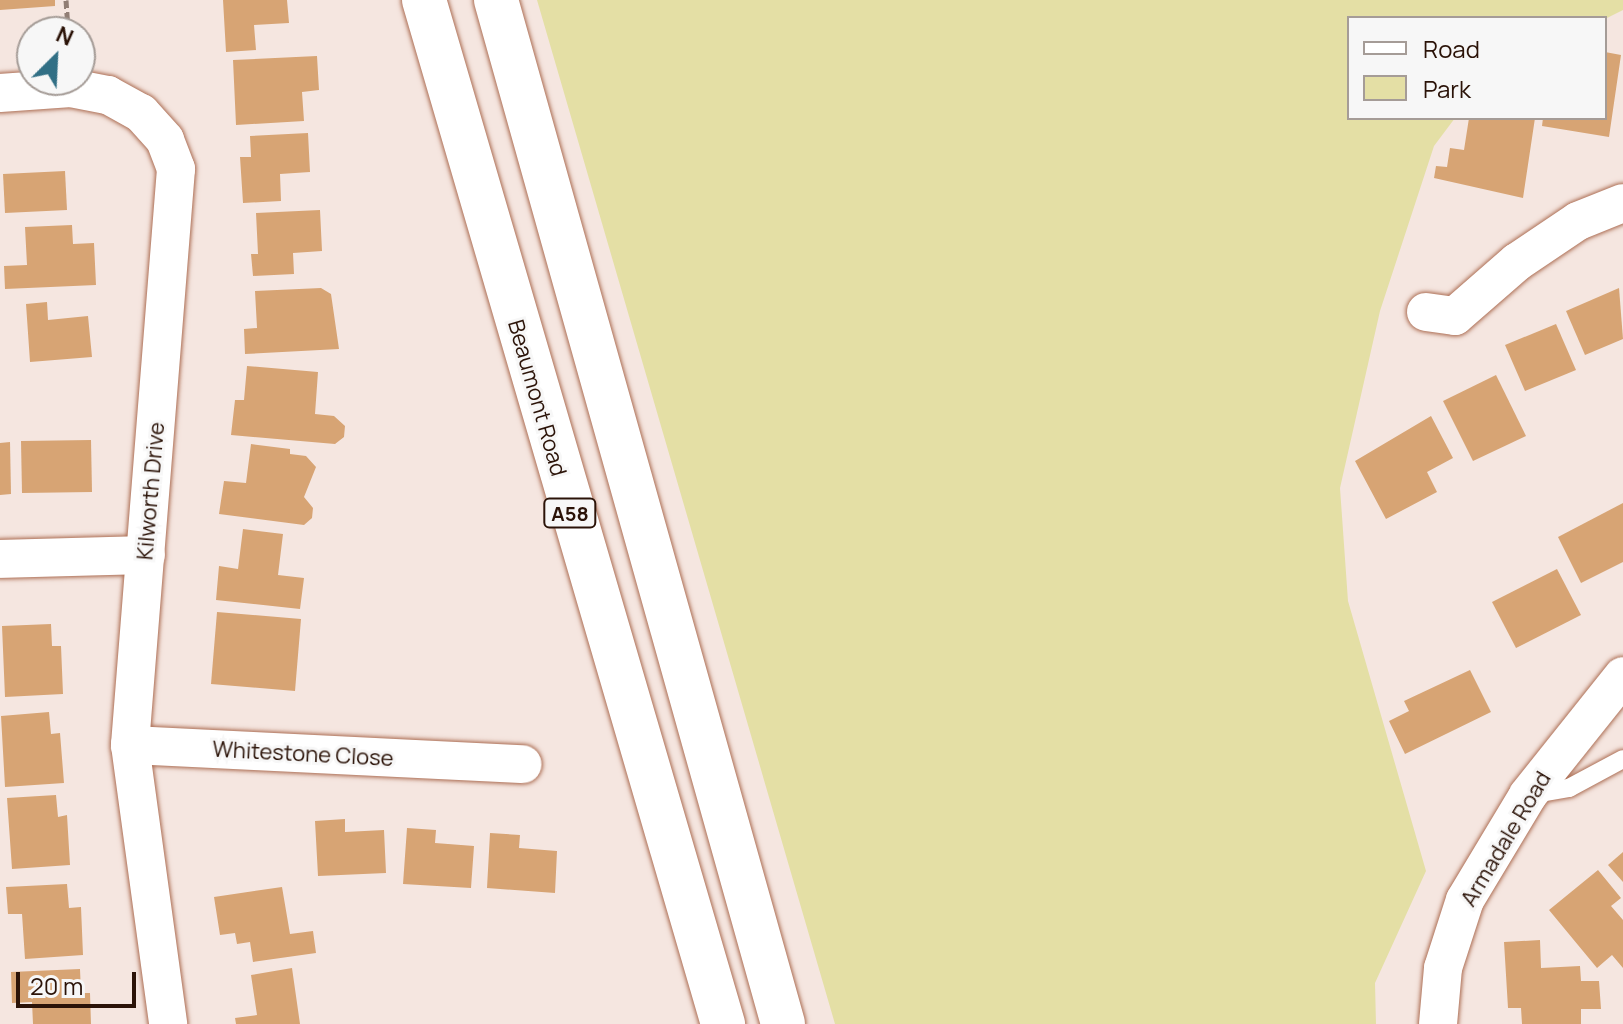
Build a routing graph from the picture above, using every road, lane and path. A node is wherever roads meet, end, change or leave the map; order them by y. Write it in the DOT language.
graph roads {
  1 [pos="424,0"];
  2 [pos="496,0"];
  3 [pos="0,93"];
  4 [pos="1623,203"];
  5 [pos="1426,312"];
  6 [pos="146,555"];
  7 [pos="0,559"];
  8 [pos="1623,676"];
  9 [pos="130,745"];
  10 [pos="1623,759"];
  11 [pos="523,764"];
  12 [pos="1528,795"];
  13 [pos="168,1024"];
  14 [pos="723,1024"];
  15 [pos="783,1024"];
  16 [pos="1438,1024"];
  1 -- 14 [label="highway, Beaumont Road / A58"];
  2 -- 15 [label="highway, A58"];
  3 -- 6 [label="street, Kilworth Drive"];
  4 -- 5 [label="street"];
  6 -- 7 [label="street"];
  6 -- 9 [label="street, Kilworth Drive"];
  8 -- 12 [label="street, Armadale Road"];
  9 -- 11 [label="street, Whitestone Close"];
  9 -- 13 [label="street, Kilworth Drive"];
  10 -- 12 [label="lane"];
  12 -- 16 [label="street, Armadale Road"];
}
